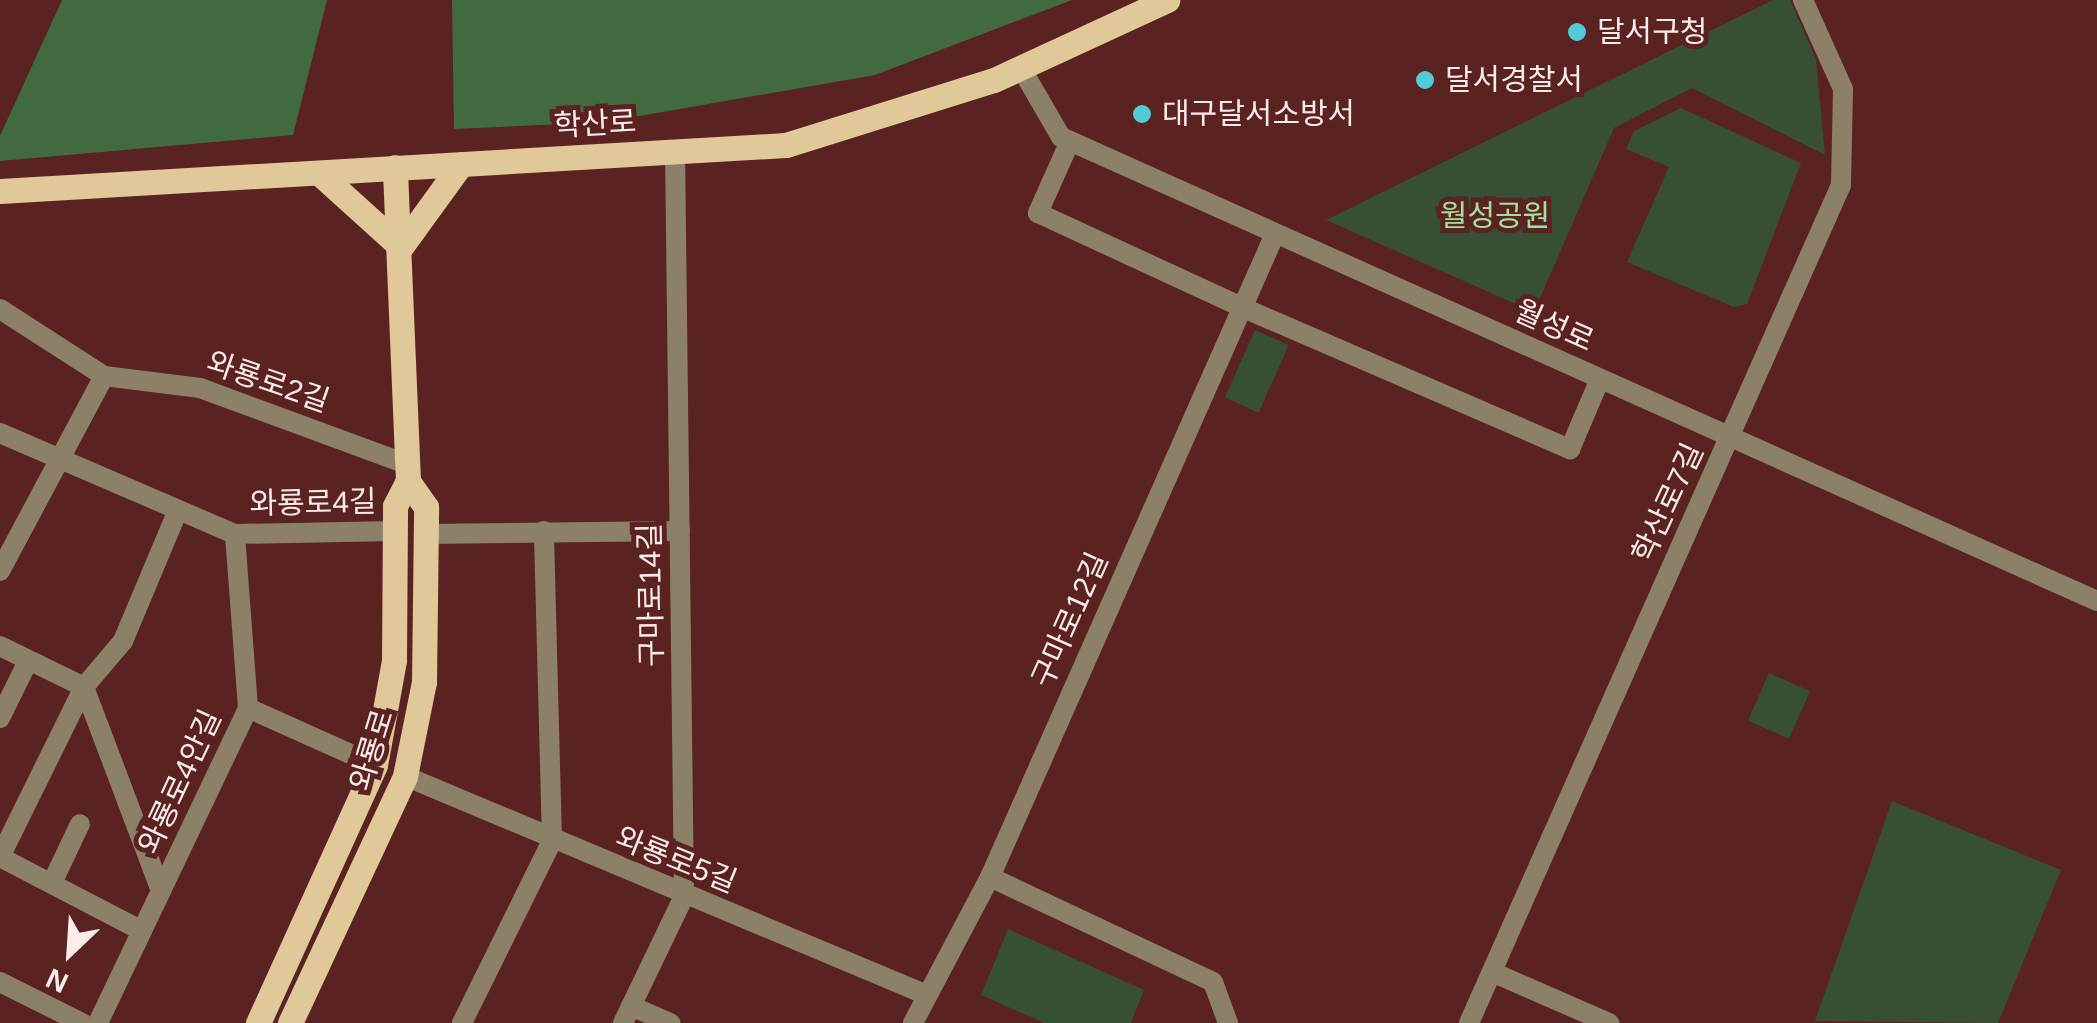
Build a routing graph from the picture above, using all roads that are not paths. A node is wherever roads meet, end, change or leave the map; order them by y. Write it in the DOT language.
graph roads {
  1 [pos="1167,0"];
  2 [pos="1804,0"];
  3 [pos="1021,68"];
  4 [pos="1070,142"];
  5 [pos="675,152"];
  6 [pos="461,164"];
  7 [pos="394,167"];
  8 [pos="319,172"];
  9 [pos="0,191"];
  10 [pos="1274,236"];
  11 [pos="400,247"];
  12 [pos="1239,306"];
  13 [pos="0,309"];
  14 [pos="104,376"];
  15 [pos="1600,379"];
  16 [pos="0,434"];
  17 [pos="1731,439"];
  18 [pos="58,462"];
  19 [pos="408,472"];
  20 [pos="176,515"];
  21 [pos="395,531"];
  22 [pos="544,531"];
  23 [pos="680,531"];
  24 [pos="236,534"];
  25 [pos="426,534"];
  26 [pos="0,571"];
  27 [pos="2097,601"];
  28 [pos="0,646"];
  29 [pos="28,661"];
  30 [pos="84,687"];
  31 [pos="248,708"];
  32 [pos="0,718"];
  33 [pos="375,765"];
  34 [pos="404,776"];
  35 [pos="80,824"];
  36 [pos="552,840"];
  37 [pos="0,857"];
  38 [pos="990,877"];
  39 [pos="52,884"];
  40 [pos="161,890"];
  41 [pos="684,896"];
  42 [pos="142,931"];
  43 [pos="1492,972"];
  44 [pos="0,982"];
  45 [pos="927,995"];
  46 [pos="627,1014"];
  47 [pos="82,1023"];
  48 [pos="98,1023"];
  49 [pos="258,1023"];
  50 [pos="290,1023"];
  51 [pos="462,1023"];
  52 [pos="670,1023"];
  53 [pos="913,1023"];
  54 [pos="1228,1023"];
  55 [pos="1469,1023"];
  56 [pos="1609,1023"];
  1 -- 3 [label="main road, 학산로"];
  2 -- 17 [label="street, 학산로7길"];
  3 -- 4 [label="street"];
  3 -- 5 [label="main road, 학산로"];
  4 -- 10 [label="street, 월성로"];
  4 -- 12 [label="street"];
  5 -- 6 [label="main road, 학산로"];
  5 -- 23 [label="street, 구마로14길"];
  6 -- 7 [label="main road, 학산로"];
  6 -- 11 [label="main road"];
  7 -- 8 [label="main road, 학산로"];
  7 -- 11 [label="main road, 와룡로"];
  8 -- 9 [label="main road, 학산로"];
  8 -- 11 [label="main road"];
  10 -- 12 [label="street, 구마로12길"];
  10 -- 15 [label="street, 월성로"];
  11 -- 19 [label="main road, 와룡로"];
  12 -- 15 [label="street"];
  12 -- 38 [label="street, 구마로12길"];
  13 -- 14 [label="street, 와룡로2길"];
  14 -- 18 [label="street"];
  14 -- 19 [label="street, 와룡로2길"];
  15 -- 17 [label="street, 월성로"];
  16 -- 18 [label="street, 와룡로4길"];
  17 -- 27 [label="street, 월성로"];
  17 -- 43 [label="street, 학산로7길"];
  18 -- 20 [label="street, 와룡로4길"];
  18 -- 26 [label="street"];
  19 -- 21 [label="main road, 와룡로"];
  19 -- 25 [label="main road, 와룡로"];
  20 -- 24 [label="street, 와룡로4길"];
  20 -- 30 [label="street"];
  21 -- 24 [label="street, 와룡로4길"];
  21 -- 33 [label="main road, 와룡로"];
  22 -- 23 [label="street"];
  22 -- 25 [label="street"];
  22 -- 36 [label="street"];
  23 -- 41 [label="street, 구마로14길"];
  24 -- 31 [label="street, 와룡로4안길"];
  25 -- 34 [label="main road, 와룡로"];
  28 -- 29 [label="street"];
  29 -- 30 [label="street"];
  29 -- 32 [label="street"];
  30 -- 37 [label="street"];
  30 -- 40 [label="street"];
  31 -- 33 [label="street"];
  31 -- 40 [label="street, 와룡로4안길"];
  33 -- 49 [label="main road, 와룡로"];
  34 -- 36 [label="street, 와룡로5길"];
  34 -- 50 [label="main road, 와룡로"];
  35 -- 39 [label="street"];
  36 -- 41 [label="street, 와룡로5길"];
  36 -- 51 [label="street"];
  37 -- 39 [label="street"];
  38 -- 45 [label="street, 구마로12길"];
  38 -- 54 [label="street"];
  39 -- 42 [label="street"];
  40 -- 42 [label="street, 와룡로4안길"];
  41 -- 45 [label="street, 와룡로5길"];
  41 -- 46 [label="street, 구마로14길"];
  42 -- 48 [label="street, 와룡로4안길"];
  43 -- 55 [label="street, 학산로7길"];
  43 -- 56 [label="street"];
  44 -- 47 [label="street"];
  45 -- 53 [label="street, 구마로12길"];
  46 -- 52 [label="street"];
}
